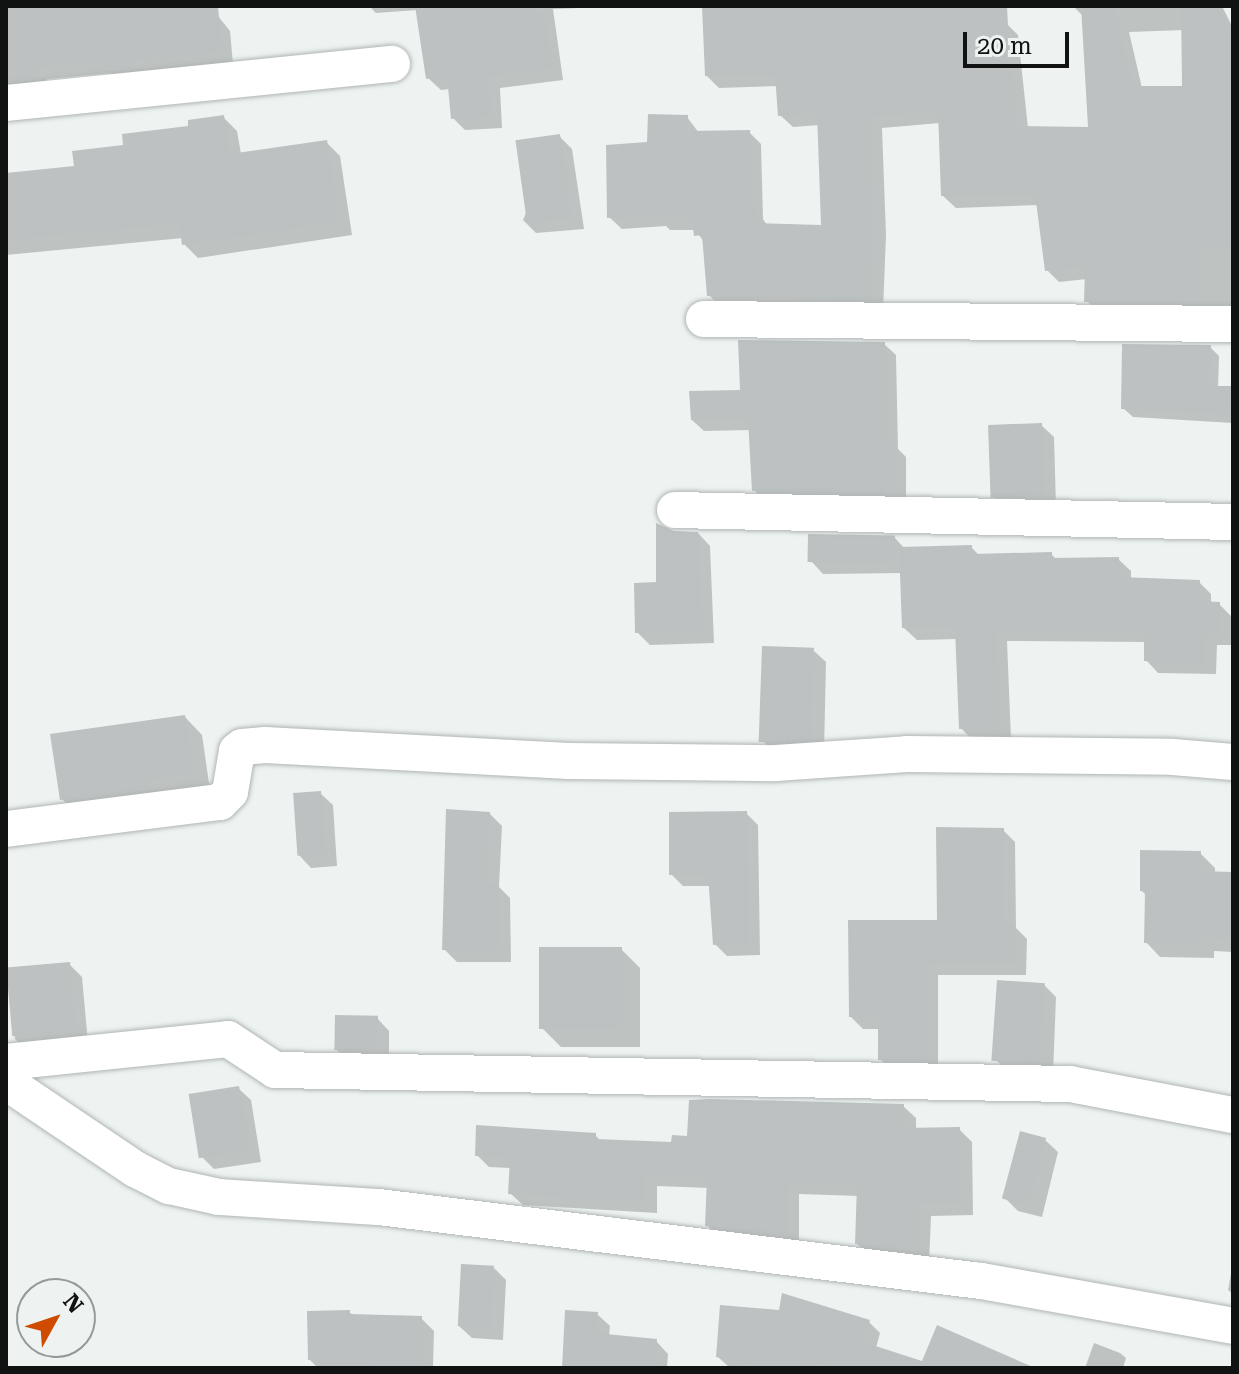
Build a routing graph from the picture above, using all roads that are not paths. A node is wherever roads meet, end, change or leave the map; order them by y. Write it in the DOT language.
graph roads {
  1 [pos="392,64"];
  2 [pos="6,103"];
  3 [pos="704,319"];
  4 [pos="1233,324"];
  5 [pos="675,510"];
  6 [pos="1233,522"];
  7 [pos="1233,762"];
  8 [pos="6,829"];
  9 [pos="6,1062"];
  10 [pos="6,1082"];
  11 [pos="1233,1115"];
  12 [pos="1233,1326"];
  1 -- 2 [label="street"];
  3 -- 4 [label="street"];
  5 -- 6 [label="street"];
  7 -- 8 [label="street"];
  9 -- 11 [label="street"];
  10 -- 12 [label="street"];
}
